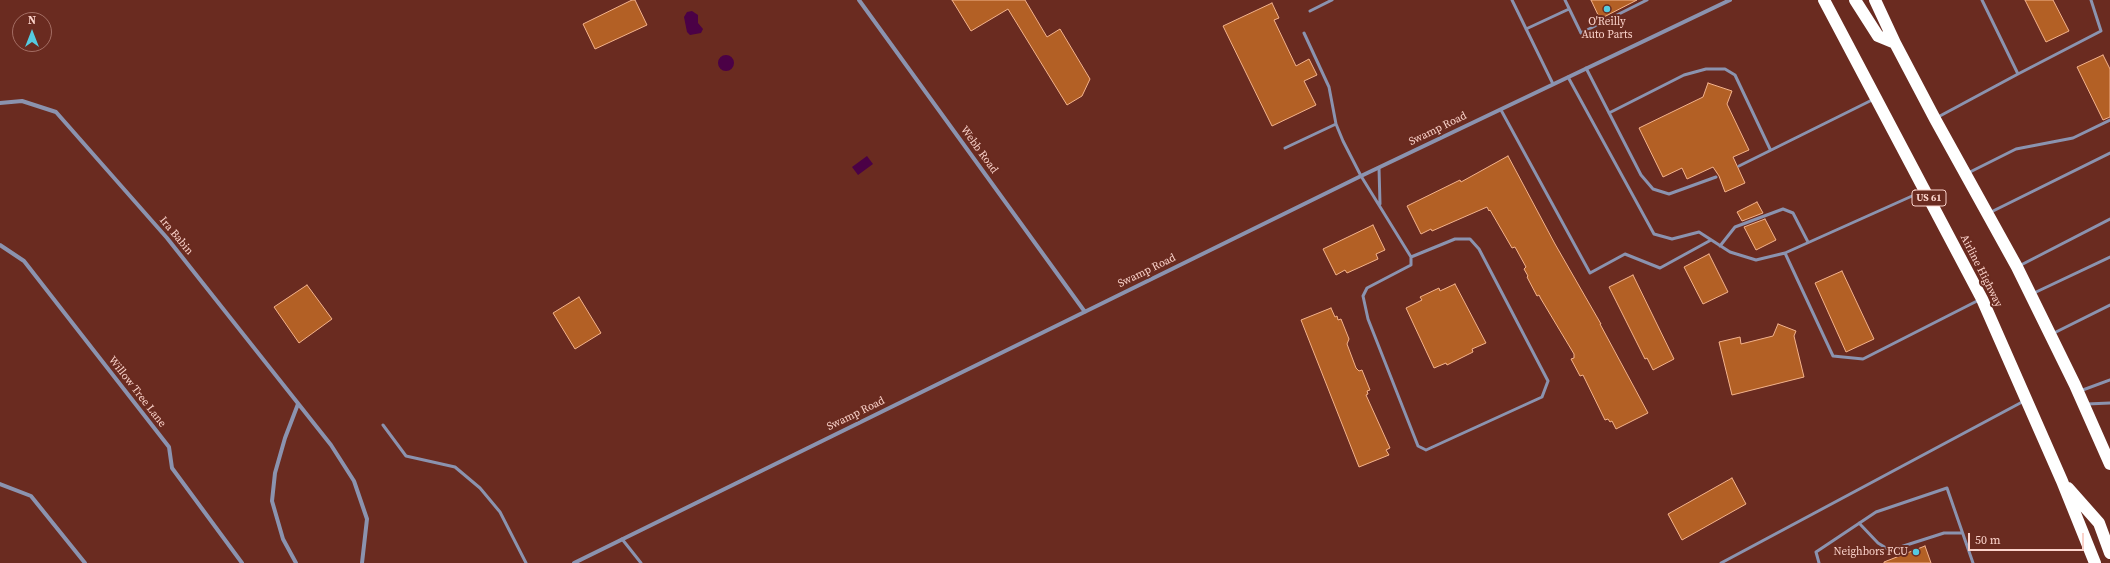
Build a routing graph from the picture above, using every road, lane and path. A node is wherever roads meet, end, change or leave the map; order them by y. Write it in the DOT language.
graph roads {
  1 [pos="859,0"];
  2 [pos="1332,0"];
  3 [pos="1512,0"];
  4 [pos="1565,0"];
  5 [pos="1647,0"];
  6 [pos="1730,0"];
  7 [pos="1824,0"];
  8 [pos="1855,0"];
  9 [pos="1859,0"];
  10 [pos="1874,0"];
  11 [pos="1982,0"];
  12 [pos="2091,0"];
  13 [pos="1569,9"];
  14 [pos="1310,11"];
  15 [pos="1526,29"];
  16 [pos="1304,34"];
  17 [pos="1878,36"];
  18 [pos="1895,44"];
  19 [pos="1586,68"];
  20 [pos="2018,74"];
  21 [pos="1568,77"];
  22 [pos="1553,84"];
  23 [pos="1875,98"];
  24 [pos="0,103"];
  25 [pos="1501,110"];
  26 [pos="1609,113"];
  27 [pos="1935,119"];
  28 [pos="2110,120"];
  29 [pos="1336,124"];
  30 [pos="1284,148"];
  31 [pos="1770,149"];
  32 [pos="2110,154"];
  33 [pos="1739,166"];
  34 [pos="1379,168"];
  35 [pos="1966,174"];
  36 [pos="1361,176"];
  37 [pos="1716,177"];
  38 [pos="1925,191"];
  39 [pos="1380,206"];
  40 [pos="1988,214"];
  41 [pos="2110,219"];
  42 [pos="1711,240"];
  43 [pos="1808,242"];
  44 [pos="0,245"];
  45 [pos="1720,246"];
  46 [pos="1785,253"];
  47 [pos="1411,257"];
  48 [pos="2110,258"];
  49 [pos="2017,266"];
  50 [pos="2031,294"];
  51 [pos="1982,299"];
  52 [pos="2110,305"];
  53 [pos="1086,312"];
  54 [pos="2051,335"];
  55 [pos="2110,380"];
  56 [pos="2078,392"];
  57 [pos="2026,399"];
  58 [pos="2110,403"];
  59 [pos="298,404"];
  60 [pos="2083,404"];
  61 [pos="383,425"];
  62 [pos="2110,464"];
  63 [pos="2062,481"];
  64 [pos="0,484"];
  65 [pos="1859,523"];
  66 [pos="1962,532"];
  67 [pos="622,539"];
  68 [pos="2110,553"];
  69 [pos="85,563"];
  70 [pos="242,563"];
  71 [pos="296,563"];
  72 [pos="362,563"];
  73 [pos="526,563"];
  74 [pos="574,563"];
  75 [pos="641,563"];
  76 [pos="1721,563"];
  77 [pos="1819,563"];
  78 [pos="1973,563"];
  79 [pos="2095,563"];
  1 -- 53 [label="street, Webb Road"];
  2 -- 14 [label="lane"];
  3 -- 15 [label="lane"];
  4 -- 13 [label="lane"];
  5 -- 13 [label="lane"];
  6 -- 19 [label="street, Swamp Road"];
  7 -- 23 [label="highway, Airline Highway / US 61"];
  8 -- 17 [label="highway"];
  9 -- 17 [label="highway"];
  10 -- 18 [label="highway"];
  11 -- 20 [label="lane"];
  12 -- 20 [label="lane"];
  13 -- 15 [label="lane"];
  15 -- 22 [label="lane"];
  16 -- 29 [label="lane"];
  17 -- 18 [label="highway"];
  18 -- 27 [label="highway"];
  19 -- 21 [label="street, Swamp Road"];
  19 -- 26 [label="lane"];
  20 -- 27 [label="lane"];
  21 -- 22 [label="street, Swamp Road"];
  21 -- 42 [label="lane"];
  22 -- 25 [label="street, Swamp Road"];
  23 -- 31 [label="lane"];
  23 -- 38 [label="highway, Airline Highway / US 61"];
  24 -- 59 [label="street, Ira Babin"];
  25 -- 34 [label="street, Swamp Road"];
  25 -- 42 [label="lane"];
  26 -- 31 [label="lane"];
  26 -- 37 [label="lane"];
  27 -- 35 [label="highway"];
  28 -- 35 [label="lane"];
  29 -- 30 [label="lane"];
  29 -- 36 [label="lane"];
  31 -- 33 [label="lane"];
  32 -- 40 [label="lane"];
  34 -- 36 [label="street, Swamp Road"];
  34 -- 39 [label="lane"];
  35 -- 40 [label="highway"];
  36 -- 39 [label="lane"];
  36 -- 53 [label="street, Swamp Road"];
  38 -- 43 [label="lane"];
  38 -- 51 [label="highway, Airline Highway / US 61"];
  39 -- 47 [label="lane"];
  40 -- 49 [label="highway"];
  41 -- 49 [label="lane"];
  42 -- 45 [label="lane"];
  43 -- 45 [label="lane"];
  43 -- 46 [label="lane"];
  44 -- 70 [label="street, Willow Tree Lane"];
  45 -- 46 [label="lane"];
  46 -- 51 [label="lane"];
  47 -- 47 [label="lane"];
  48 -- 50 [label="lane"];
  49 -- 50 [label="highway"];
  50 -- 54 [label="highway"];
  51 -- 57 [label="highway, Airline Highway / US 61"];
  52 -- 54 [label="lane"];
  53 -- 67 [label="street, Swamp Road"];
  54 -- 56 [label="highway"];
  55 -- 56 [label="lane"];
  56 -- 60 [label="highway"];
  57 -- 63 [label="highway, Airline Highway / US 61"];
  57 -- 76 [label="lane"];
  58 -- 60 [label="lane"];
  59 -- 71 [label="street"];
  59 -- 72 [label="street, Ira Babin"];
  60 -- 62 [label="highway"];
  61 -- 73 [label="lane"];
  63 -- 68 [label="highway"];
  63 -- 79 [label="highway, Airline Highway / US 61"];
  64 -- 69 [label="street"];
  65 -- 66 [label="lane"];
  65 -- 66 [label="lane"];
  65 -- 77 [label="lane"];
  66 -- 78 [label="lane"];
  67 -- 74 [label="street, Swamp Road"];
  67 -- 75 [label="lane"];
}
